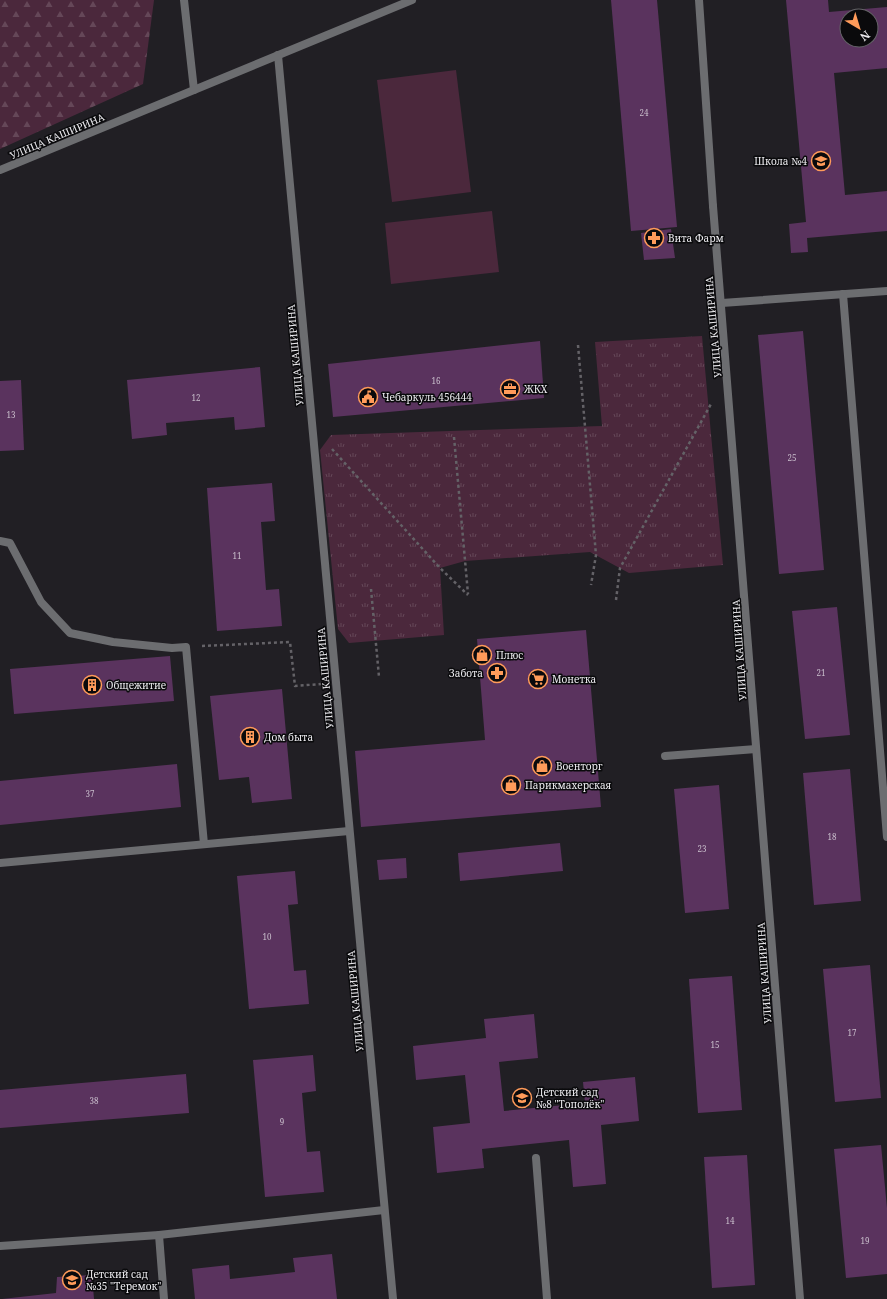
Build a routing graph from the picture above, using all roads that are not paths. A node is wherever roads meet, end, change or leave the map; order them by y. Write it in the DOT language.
graph roads {
  1 [pos="184,0"];
  2 [pos="412,0"];
  3 [pos="699,0"];
  4 [pos="278,55"];
  5 [pos="194,90"];
  6 [pos="0,170"];
  7 [pos="887,291"];
  8 [pos="843,294"];
  9 [pos="722,302"];
  10 [pos="0,541"];
  11 [pos="756,749"];
  12 [pos="665,756"];
  13 [pos="349,831"];
  14 [pos="887,837"];
  15 [pos="204,844"];
  16 [pos="0,863"];
  17 [pos="536,1158"];
  18 [pos="384,1210"];
  19 [pos="159,1234"];
  20 [pos="0,1246"];
  21 [pos="164,1299"];
  22 [pos="393,1299"];
  23 [pos="547,1299"];
  24 [pos="800,1299"];
  1 -- 5 [label="street"];
  2 -- 4 [label="street, УЛИЦА КАШИРИНА"];
  3 -- 9 [label="street, УЛИЦА КАШИРИНА"];
  4 -- 5 [label="street, УЛИЦА КАШИРИНА"];
  4 -- 13 [label="street, УЛИЦА КАШИРИНА"];
  5 -- 6 [label="street, УЛИЦА КАШИРИНА"];
  7 -- 8 [label="street"];
  8 -- 9 [label="street"];
  8 -- 14 [label="street"];
  9 -- 11 [label="street, УЛИЦА КАШИРИНА"];
  10 -- 15 [label="street"];
  11 -- 12 [label="street"];
  11 -- 24 [label="street, УЛИЦА КАШИРИНА"];
  13 -- 15 [label="street"];
  13 -- 18 [label="street, УЛИЦА КАШИРИНА"];
  15 -- 16 [label="street"];
  17 -- 23 [label="street"];
  18 -- 19 [label="street"];
  18 -- 22 [label="street, УЛИЦА КАШИРИНА"];
  19 -- 20 [label="street"];
  19 -- 21 [label="street"];
}
